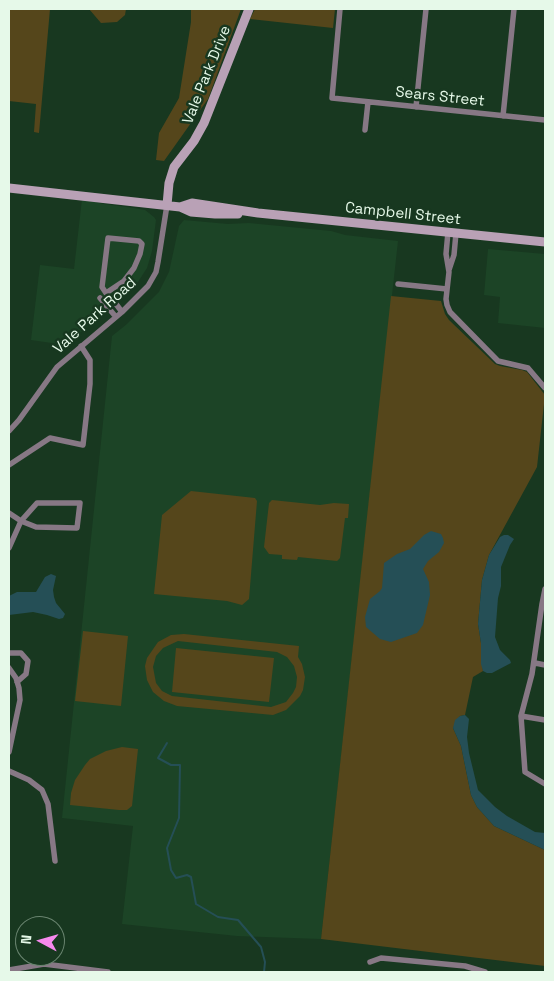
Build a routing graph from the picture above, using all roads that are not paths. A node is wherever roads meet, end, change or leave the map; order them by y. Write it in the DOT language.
graph roads {
  1 [pos="249,9"];
  2 [pos="340,9"];
  3 [pos="426,9"];
  4 [pos="514,9"];
  5 [pos="368,102"];
  6 [pos="416,107"];
  7 [pos="503,116"];
  8 [pos="545,120"];
  9 [pos="365,130"];
  10 [pos="9,188"];
  11 [pos="167,205"];
  12 [pos="452,233"];
  13 [pos="545,242"];
  14 [pos="398,284"];
  15 [pos="447,289"];
  16 [pos="106,293"];
  17 [pos="100,298"];
  18 [pos="122,312"];
  19 [pos="116,317"];
  20 [pos="81,346"];
  21 [pos="545,388"];
  22 [pos="9,421"];
  23 [pos="11,428"];
  24 [pos="9,465"];
  25 [pos="9,513"];
  26 [pos="21,521"];
  27 [pos="9,548"];
  28 [pos="545,589"];
  29 [pos="9,652"];
  30 [pos="535,663"];
  31 [pos="545,665"];
  32 [pos="9,668"];
  33 [pos="17,682"];
  34 [pos="521,716"];
  35 [pos="545,720"];
  36 [pos="9,752"];
  37 [pos="9,772"];
  38 [pos="545,784"];
  39 [pos="55,861"];
  40 [pos="370,962"];
  41 [pos="9,970"];
  42 [pos="108,972"];
  43 [pos="485,972"];
  1 -- 11 [label="main road, Vale Park Drive"];
  2 -- 5 [label="street, Sears Street"];
  3 -- 6 [label="street"];
  4 -- 7 [label="street"];
  5 -- 6 [label="street, Sears Street"];
  5 -- 9 [label="street"];
  6 -- 7 [label="street, Sears Street"];
  7 -- 8 [label="street, Sears Street"];
  10 -- 11 [label="main road, Campbell Street"];
  11 -- 12 [label="main road, Campbell Street"];
  11 -- 18 [label="street, Vale Park Road"];
  12 -- 13 [label="main road, Campbell Street"];
  12 -- 15 [label="street"];
  14 -- 15 [label="street"];
  15 -- 21 [label="street"];
  16 -- 16 [label="street"];
  16 -- 18 [label="street"];
  17 -- 19 [label="street"];
  18 -- 19 [label="street, Vale Park Road"];
  19 -- 20 [label="street, Vale Park Road"];
  20 -- 23 [label="street, Vale Park Road"];
  20 -- 24 [label="street"];
  22 -- 23 [label="street"];
  25 -- 26 [label="street"];
  26 -- 26 [label="street"];
  26 -- 27 [label="street"];
  28 -- 30 [label="street"];
  29 -- 33 [label="street"];
  30 -- 31 [label="street"];
  30 -- 34 [label="street"];
  32 -- 33 [label="street"];
  33 -- 36 [label="street"];
  34 -- 35 [label="street"];
  34 -- 38 [label="street"];
  37 -- 39 [label="street"];
  40 -- 43 [label="street"];
  41 -- 42 [label="street"];
}
